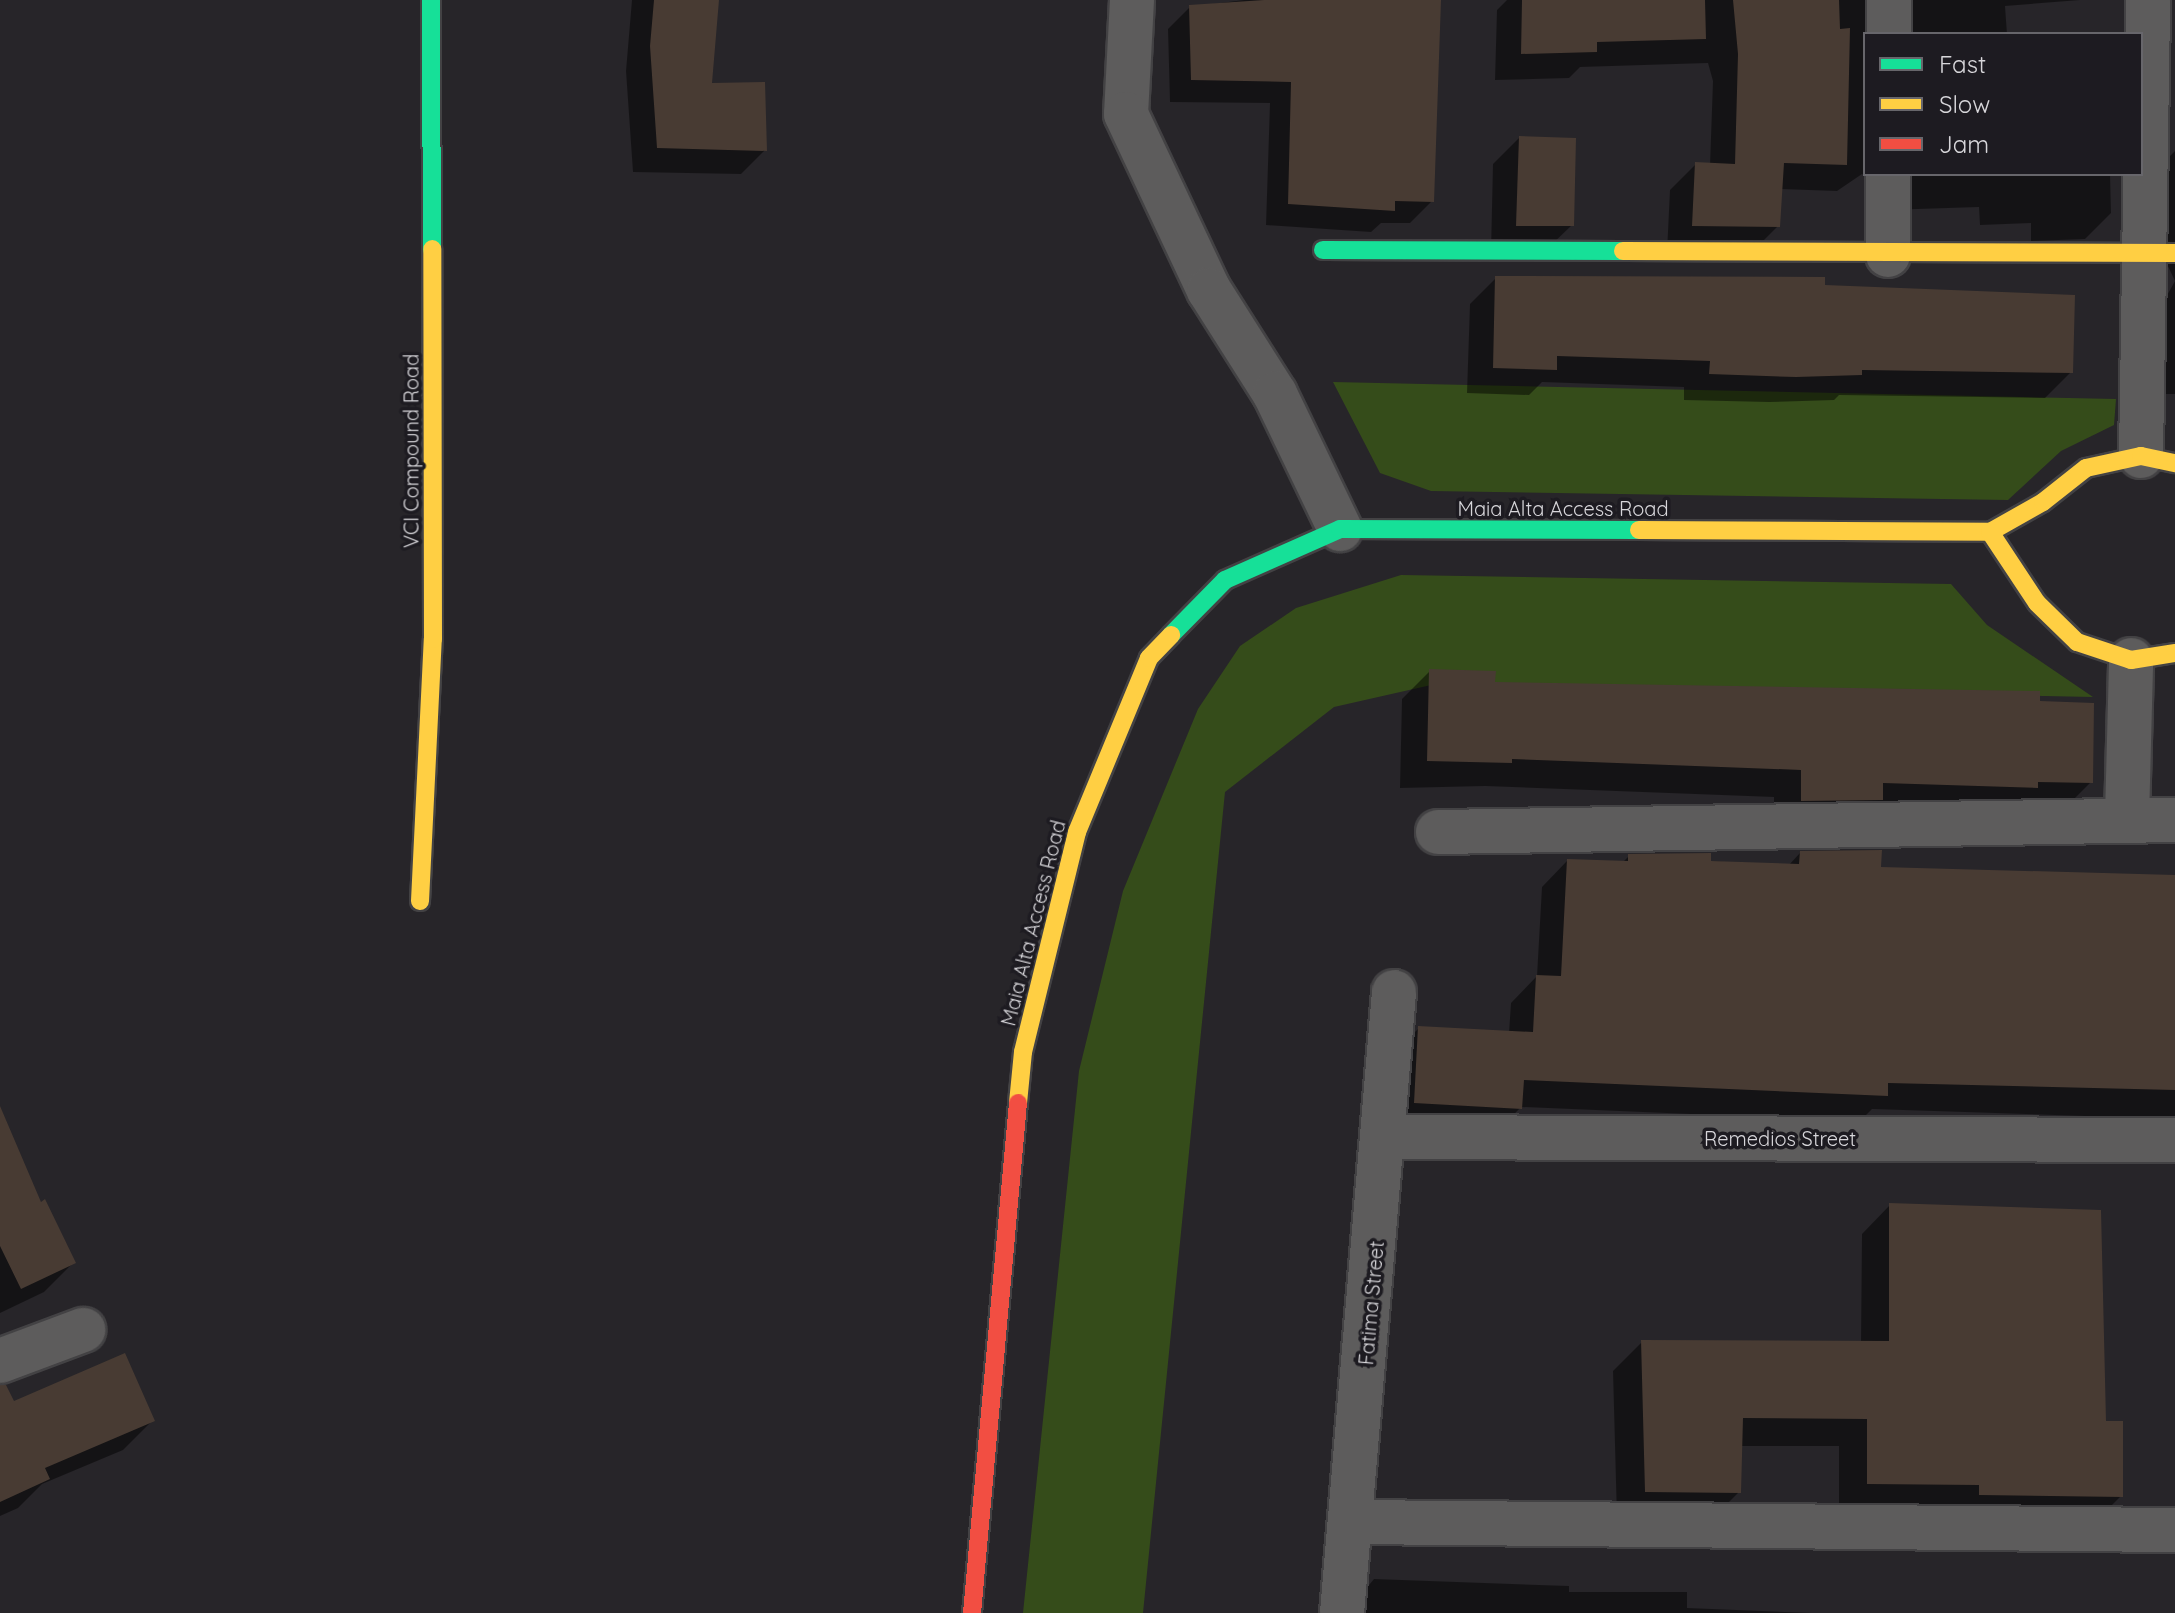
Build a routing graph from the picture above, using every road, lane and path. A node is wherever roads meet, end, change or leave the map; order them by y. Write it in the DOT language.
graph roads {
  1 [pos="431,0"];
  2 [pos="1132,0"];
  3 [pos="1889,0"];
  4 [pos="2148,0"];
  5 [pos="1889,32"];
  6 [pos="1888,176"];
  7 [pos="1323,250"];
  8 [pos="2159,254"];
  9 [pos="1888,255"];
  10 [pos="2158,460"];
  11 [pos="1340,529"];
  12 [pos="1990,532"];
  13 [pos="2175,653"];
  14 [pos="2131,660"];
  15 [pos="2127,818"];
  16 [pos="2175,820"];
  17 [pos="1438,832"];
  18 [pos="420,901"];
  19 [pos="1394,992"];
  20 [pos="1385,1137"];
  21 [pos="2175,1140"];
  22 [pos="83,1330"];
  23 [pos="0,1361"];
  24 [pos="1353,1522"];
  25 [pos="2175,1530"];
  26 [pos="972,1613"];
  27 [pos="1342,1613"];
  1 -- 18 [label="street, VCI Compound Road"];
  2 -- 11 [label="street"];
  3 -- 5 [label="street"];
  4 -- 8 [label="street"];
  6 -- 9 [label="street"];
  7 -- 9 [label="street"];
  8 -- 9 [label="street"];
  8 -- 10 [label="street"];
  10 -- 12 [label="street, Maia Alta Access Road"];
  11 -- 12 [label="street, Maia Alta Access Road"];
  11 -- 26 [label="street, Maia Alta Access Road"];
  12 -- 14 [label="street"];
  13 -- 14 [label="street"];
  14 -- 15 [label="street"];
  15 -- 16 [label="street"];
  15 -- 17 [label="street"];
  19 -- 20 [label="street, Fatima Street"];
  20 -- 21 [label="street, Remedios Street"];
  20 -- 24 [label="street, Fatima Street"];
  22 -- 23 [label="street"];
  24 -- 25 [label="street"];
  24 -- 27 [label="street, Fatima Street"];
}
